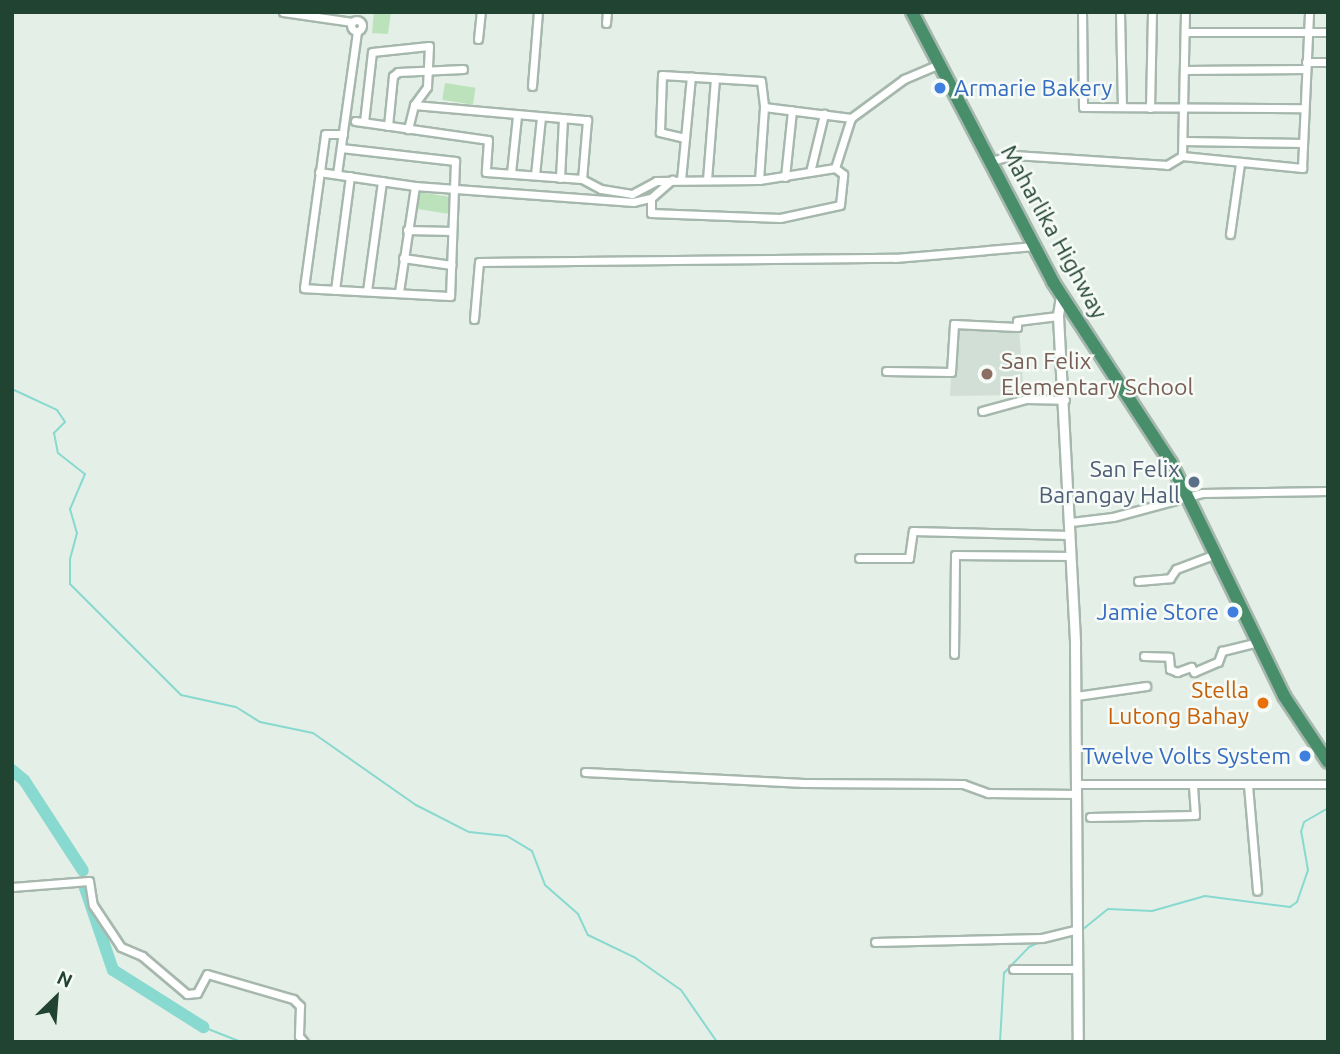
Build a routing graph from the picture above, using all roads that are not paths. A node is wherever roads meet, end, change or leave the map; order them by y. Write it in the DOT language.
graph roads {
  1 [pos="283,12"];
  2 [pos="481,12"];
  3 [pos="538,12"];
  4 [pos="607,12"];
  5 [pos="912,12"];
  6 [pos="1082,12"];
  7 [pos="1120,12"];
  8 [pos="1152,12"];
  9 [pos="1185,12"];
  10 [pos="1308,12"];
  11 [pos="300,13"];
  12 [pos="328,15"];
  13 [pos="357,18"];
  14 [pos="606,23"];
  15 [pos="1186,32"];
  16 [pos="1328,32"];
  17 [pos="1307,33"];
  18 [pos="478,39"];
  19 [pos="1328,62"];
  20 [pos="941,64"];
  21 [pos="1306,65"];
  22 [pos="428,68"];
  23 [pos="463,69"];
  24 [pos="1184,70"];
  25 [pos="691,76"];
  26 [pos="715,78"];
  27 [pos="532,86"];
  28 [pos="414,105"];
  29 [pos="764,107"];
  30 [pos="1122,107"];
  31 [pos="1150,108"];
  32 [pos="1304,108"];
  33 [pos="1184,109"];
  34 [pos="792,110"];
  35 [pos="824,114"];
  36 [pos="517,116"];
  37 [pos="541,117"];
  38 [pos="563,118"];
  39 [pos="851,118"];
  40 [pos="387,126"];
  41 [pos="408,129"];
  42 [pos="343,134"];
  43 [pos="685,138"];
  44 [pos="1183,141"];
  45 [pos="1303,144"];
  46 [pos="341,148"];
  47 [pos="1182,156"];
  48 [pos="991,161"];
  49 [pos="1240,164"];
  50 [pos="835,168"];
  51 [pos="319,172"];
  52 [pos="810,172"];
  53 [pos="511,173"];
  54 [pos="337,174"];
  55 [pos="535,175"];
  56 [pos="350,176"];
  57 [pos="785,177"];
  58 [pos="560,178"];
  59 [pos="582,179"];
  60 [pos="677,180"];
  61 [pos="707,180"];
  62 [pos="759,180"];
  63 [pos="382,181"];
  64 [pos="415,186"];
  65 [pos="453,189"];
  66 [pos="651,198"];
  67 [pos="407,230"];
  68 [pos="452,231"];
  69 [pos="1230,234"];
  70 [pos="1034,246"];
  71 [pos="403,258"];
  72 [pos="451,265"];
  73 [pos="335,290"];
  74 [pos="367,291"];
  75 [pos="399,292"];
  76 [pos="1061,296"];
  77 [pos="1058,316"];
  78 [pos="474,318"];
  79 [pos="886,371"];
  80 [pos="1065,400"];
  81 [pos="982,411"];
  82 [pos="1328,491"];
  83 [pos="1189,499"];
  84 [pos="1071,522"];
  85 [pos="1070,535"];
  86 [pos="1216,554"];
  87 [pos="1071,556"];
  88 [pos="859,558"];
  89 [pos="1138,582"];
  90 [pos="1258,642"];
  91 [pos="954,654"];
  92 [pos="1144,656"];
  93 [pos="1146,686"];
  94 [pos="1076,696"];
  95 [pos="1328,762"];
  96 [pos="584,772"];
  97 [pos="1328,784"];
  98 [pos="1193,785"];
  99 [pos="1248,785"];
  100 [pos="1078,789"];
  101 [pos="1090,817"];
  102 [pos="12,887"];
  103 [pos="1257,891"];
  104 [pos="1075,930"];
  105 [pos="875,942"];
  106 [pos="1013,969"];
  107 [pos="1076,969"];
  108 [pos="304,1042"];
  109 [pos="1078,1042"];
  1 -- 11 [label="street"];
  2 -- 18 [label="street"];
  3 -- 27 [label="street"];
  4 -- 14 [label="street"];
  5 -- 20 [label="highway, Maharlika Highway"];
  6 -- 30 [label="street"];
  7 -- 30 [label="street"];
  8 -- 31 [label="street"];
  9 -- 15 [label="street"];
  10 -- 17 [label="street"];
  11 -- 12 [label="street"];
  12 -- 13 [label="street"];
  13 -- 42 [label="street"];
  15 -- 17 [label="street"];
  15 -- 24 [label="street"];
  16 -- 17 [label="street"];
  17 -- 21 [label="street"];
  19 -- 21 [label="street"];
  20 -- 39 [label="street"];
  20 -- 48 [label="highway, Maharlika Highway"];
  21 -- 24 [label="street"];
  21 -- 32 [label="street"];
  22 -- 23 [label="street"];
  22 -- 28 [label="street"];
  22 -- 40 [label="street"];
  22 -- 40 [label="street"];
  24 -- 33 [label="street"];
  25 -- 26 [label="street"];
  25 -- 43 [label="street"];
  25 -- 43 [label="street"];
  26 -- 29 [label="street"];
  26 -- 61 [label="street"];
  28 -- 36 [label="street"];
  28 -- 41 [label="street"];
  29 -- 34 [label="street"];
  29 -- 62 [label="street"];
  30 -- 31 [label="street"];
  31 -- 33 [label="street"];
  32 -- 33 [label="street"];
  32 -- 45 [label="street"];
  33 -- 44 [label="street"];
  34 -- 35 [label="street"];
  34 -- 57 [label="street"];
  35 -- 39 [label="street"];
  35 -- 52 [label="street"];
  36 -- 37 [label="street"];
  36 -- 53 [label="street"];
  37 -- 38 [label="street"];
  37 -- 55 [label="street"];
  38 -- 58 [label="street"];
  38 -- 59 [label="street"];
  39 -- 50 [label="street"];
  40 -- 41 [label="street"];
  41 -- 53 [label="street"];
  42 -- 46 [label="street"];
  42 -- 51 [label="street"];
  43 -- 60 [label="street"];
  44 -- 45 [label="street"];
  44 -- 47 [label="street"];
  45 -- 49 [label="street"];
  46 -- 54 [label="street"];
  46 -- 65 [label="street"];
  47 -- 48 [label="street"];
  47 -- 49 [label="street"];
  48 -- 70 [label="highway, Maharlika Highway"];
  49 -- 69 [label="street"];
  50 -- 52 [label="street"];
  50 -- 66 [label="street"];
  51 -- 54 [label="street"];
  51 -- 73 [label="street"];
  52 -- 57 [label="street"];
  53 -- 55 [label="street"];
  54 -- 56 [label="street"];
  55 -- 58 [label="street"];
  56 -- 63 [label="street"];
  56 -- 73 [label="street"];
  57 -- 62 [label="street"];
  58 -- 59 [label="street"];
  59 -- 60 [label="street"];
  60 -- 61 [label="street"];
  60 -- 66 [label="street"];
  61 -- 62 [label="street"];
  63 -- 64 [label="street"];
  63 -- 74 [label="street"];
  64 -- 65 [label="street"];
  64 -- 67 [label="street"];
  65 -- 66 [label="street"];
  65 -- 68 [label="street"];
  67 -- 68 [label="street"];
  67 -- 71 [label="street"];
  68 -- 72 [label="street"];
  70 -- 76 [label="highway, Maharlika Highway"];
  70 -- 78 [label="street"];
  71 -- 72 [label="street"];
  71 -- 75 [label="street"];
  72 -- 75 [label="street"];
  73 -- 74 [label="street"];
  74 -- 75 [label="street"];
  76 -- 77 [label="street"];
  76 -- 83 [label="highway, Maharlika Highway"];
  77 -- 79 [label="street"];
  77 -- 80 [label="street"];
  80 -- 81 [label="street"];
  80 -- 84 [label="street"];
  82 -- 83 [label="street"];
  83 -- 84 [label="street"];
  83 -- 86 [label="highway, Maharlika Highway"];
  84 -- 85 [label="street"];
  85 -- 87 [label="street"];
  85 -- 88 [label="street"];
  86 -- 89 [label="street"];
  86 -- 90 [label="highway, Maharlika Highway"];
  87 -- 91 [label="street"];
  87 -- 94 [label="street"];
  90 -- 92 [label="street"];
  90 -- 95 [label="highway, Maharlika Highway"];
  93 -- 94 [label="street"];
  94 -- 100 [label="street"];
  96 -- 100 [label="street"];
  97 -- 99 [label="street"];
  98 -- 99 [label="street"];
  98 -- 100 [label="street"];
  98 -- 101 [label="street"];
  99 -- 103 [label="street"];
  100 -- 104 [label="street"];
  102 -- 108 [label="street"];
  104 -- 105 [label="street"];
  104 -- 107 [label="street"];
  106 -- 107 [label="street"];
  107 -- 109 [label="street"];
}
